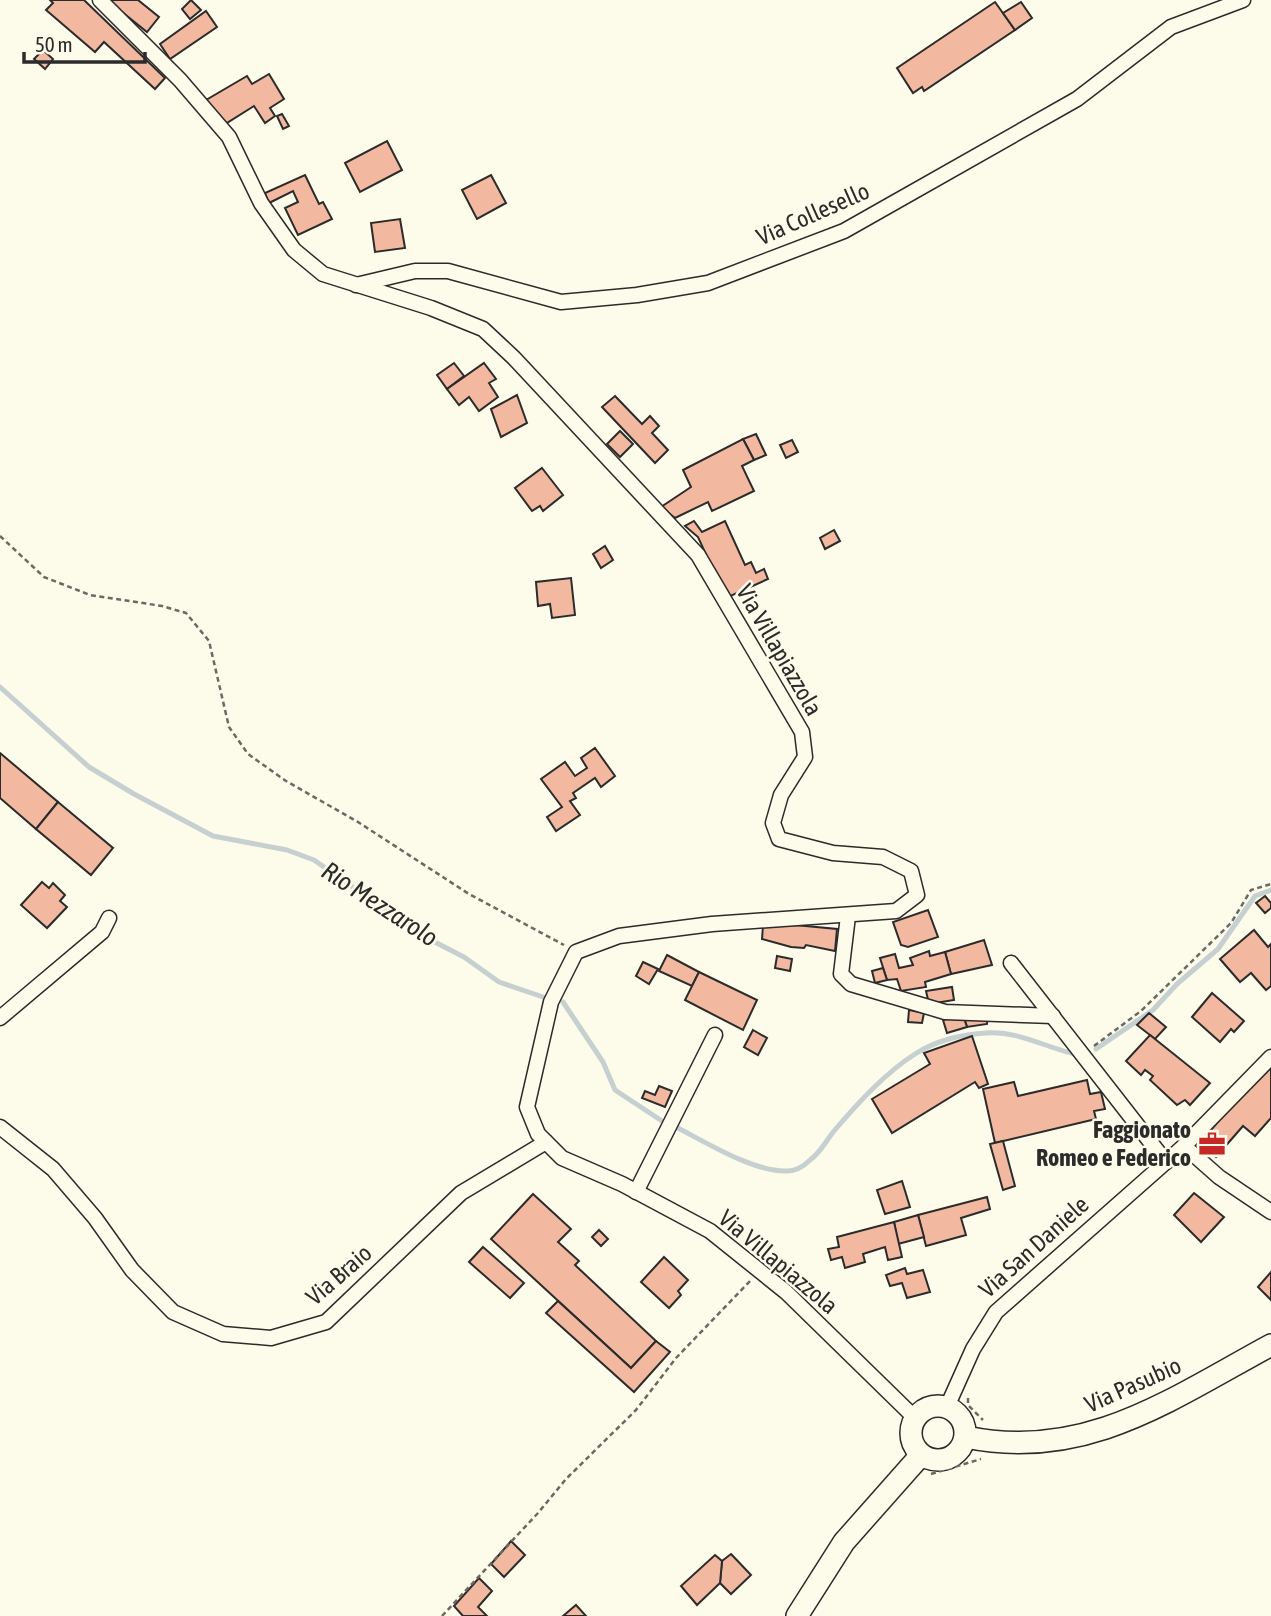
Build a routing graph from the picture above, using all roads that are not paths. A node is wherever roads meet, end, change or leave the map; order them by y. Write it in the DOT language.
graph roads {
  1 [pos="100,0"];
  2 [pos="1243,0"];
  3 [pos="355,285"];
  4 [pos="848,916"];
  5 [pos="109,918"];
  6 [pos="1011,963"];
  7 [pos="1053,1016"];
  8 [pos="0,1018"];
  9 [pos="715,1035"];
  10 [pos="1271,1057"];
  11 [pos="0,1127"];
  12 [pos="546,1142"];
  13 [pos="1185,1146"];
  14 [pos="1166,1161"];
  15 [pos="636,1192"];
  16 [pos="1271,1212"];
  17 [pos="1271,1346"];
  18 [pos="947,1407"];
  19 [pos="915,1418"];
  20 [pos="966,1437"];
  21 [pos="921,1455"];
  22 [pos="797,1616"];
  1 -- 3 [label="street, Via Villapiazzola"];
  2 -- 3 [label="street, Via Collesello"];
  3 -- 4 [label="street, Via Villapiazzola"];
  4 -- 7 [label="street"];
  4 -- 12 [label="street, Via Villapiazzola"];
  5 -- 8 [label="street"];
  6 -- 7 [label="street"];
  7 -- 14 [label="street"];
  9 -- 15 [label="street"];
  10 -- 13 [label="street, Via San Daniele"];
  11 -- 12 [label="street, Via Braio"];
  12 -- 15 [label="street, Via Villapiazzola"];
  13 -- 14 [label="street, Via San Daniele"];
  13 -- 16 [label="street"];
  14 -- 18 [label="street, Via San Daniele"];
  15 -- 19 [label="street, Via Villapiazzola"];
  17 -- 20 [label="street, Via Pasubio"];
  18 -- 19 [label="street"];
  18 -- 20 [label="street"];
  19 -- 21 [label="street"];
  20 -- 21 [label="street"];
  21 -- 22 [label="street"];
}
